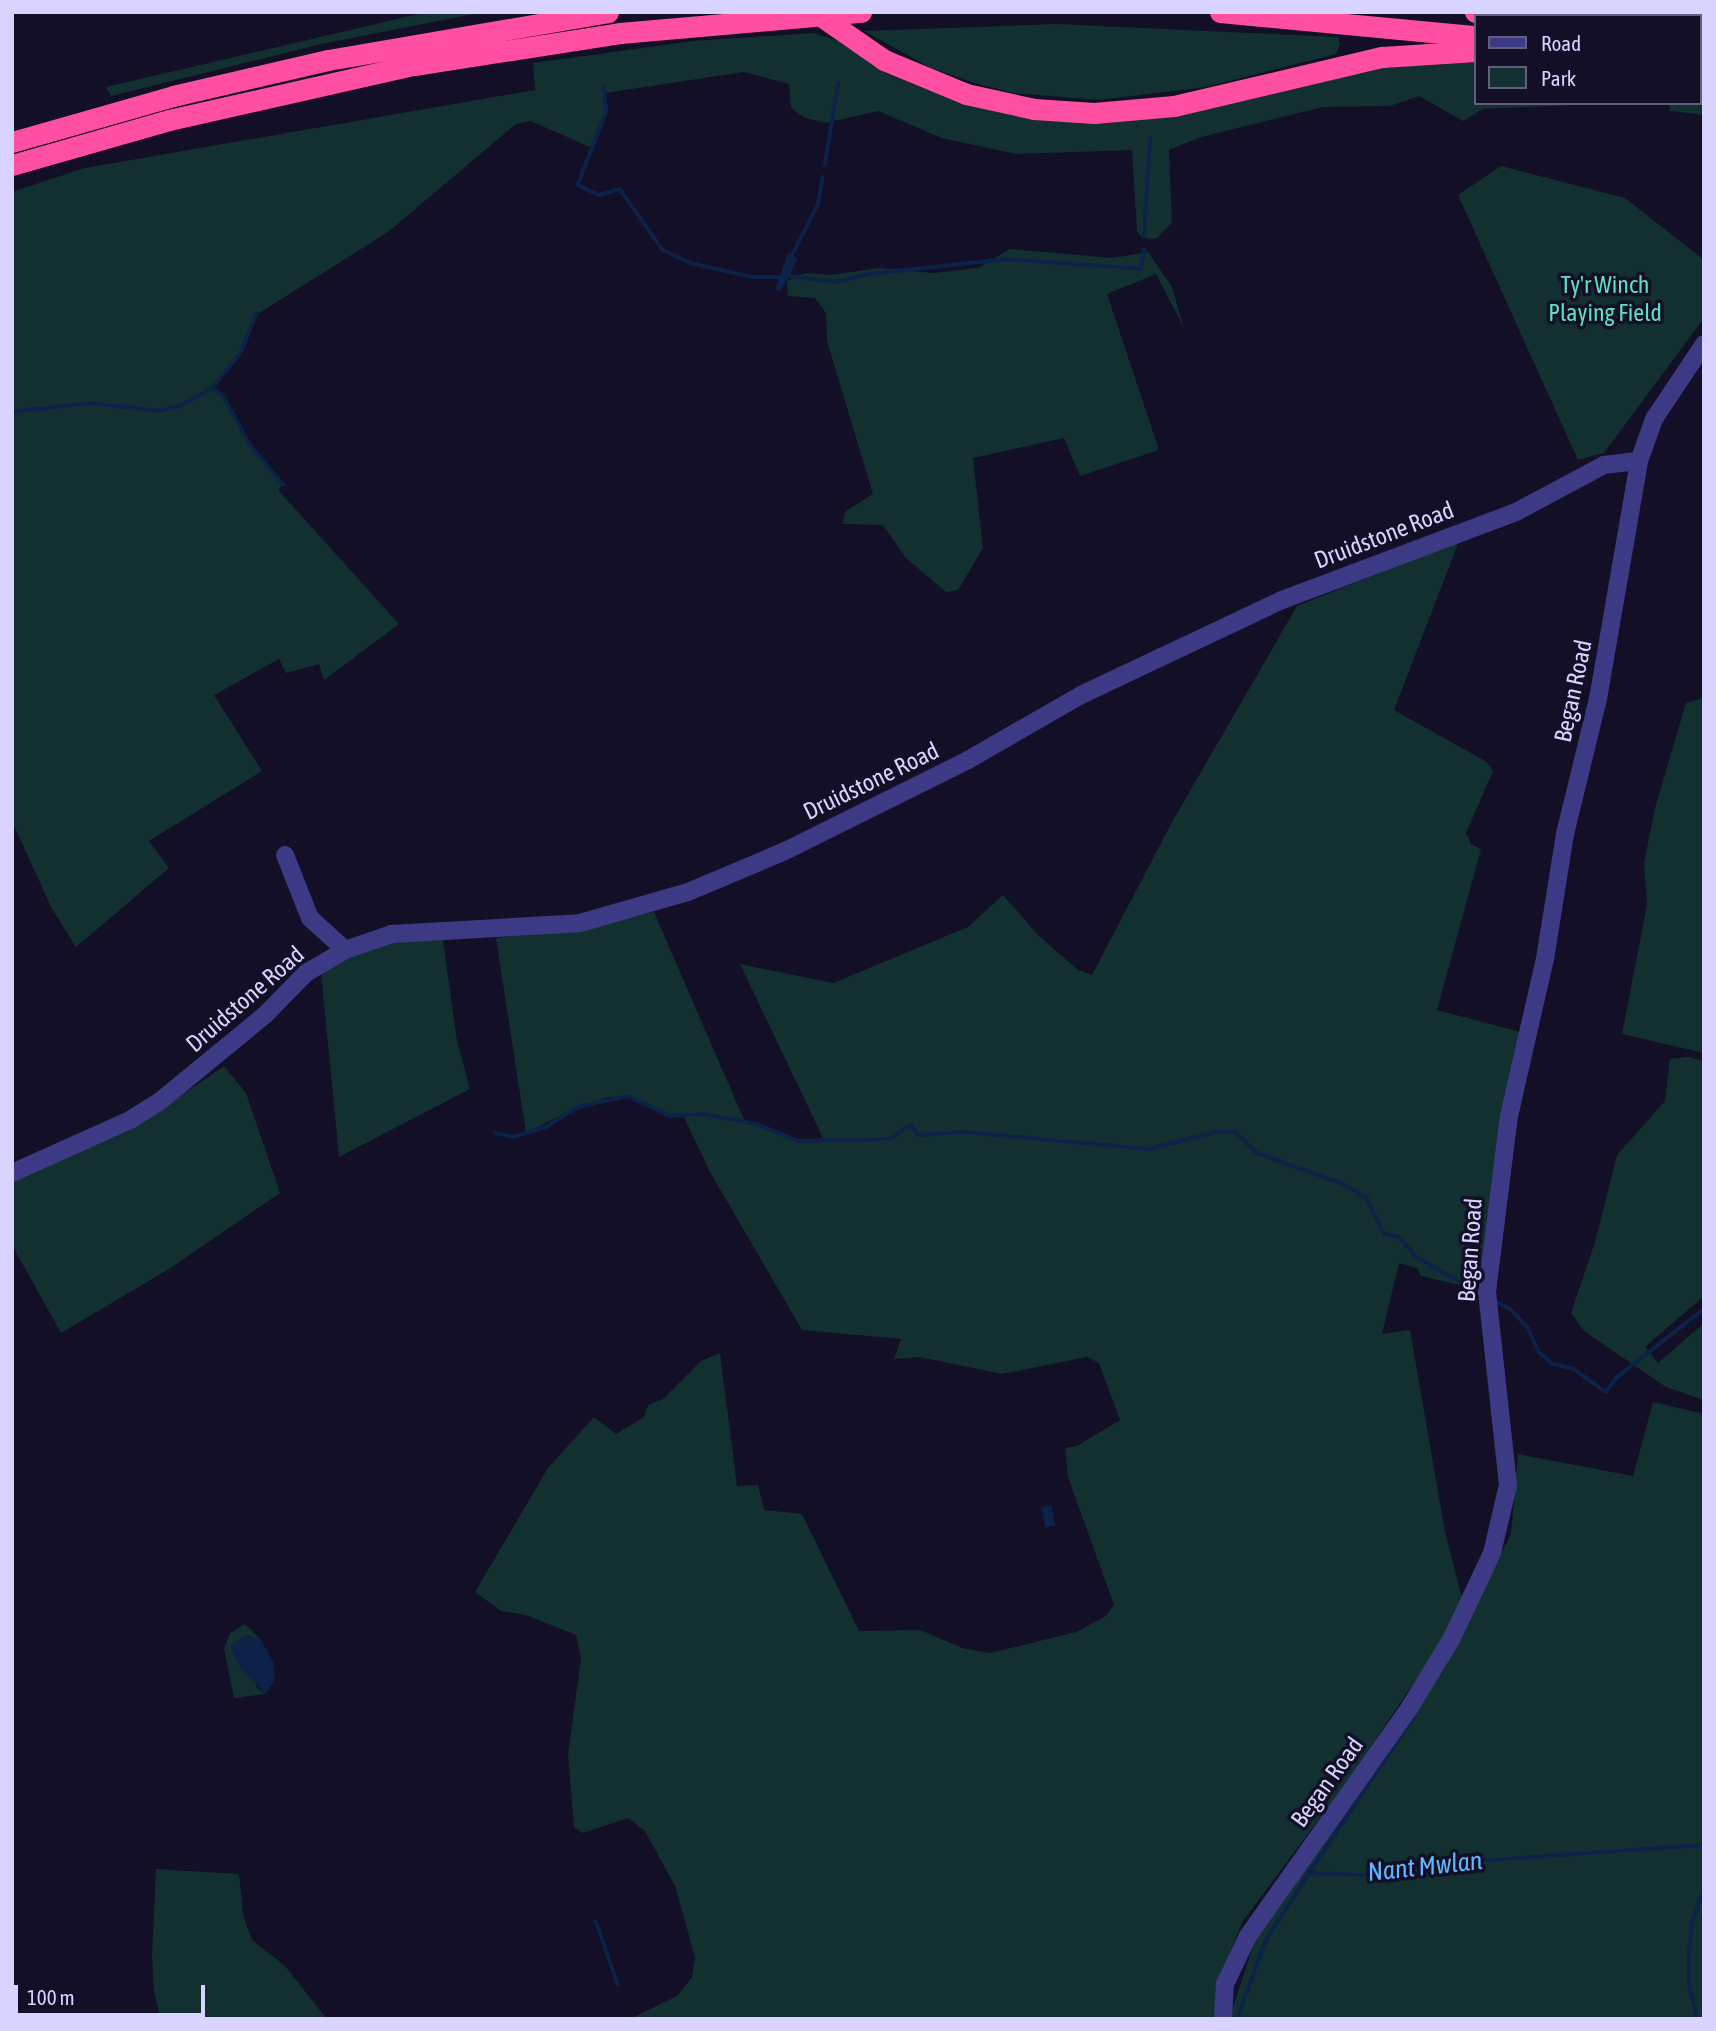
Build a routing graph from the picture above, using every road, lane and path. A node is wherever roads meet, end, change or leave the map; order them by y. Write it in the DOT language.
graph roads {
  1 [pos="608,12"];
  2 [pos="815,12"];
  3 [pos="860,12"];
  4 [pos="1220,12"];
  5 [pos="1474,36"];
  6 [pos="1474,51"];
  7 [pos="12,142"];
  8 [pos="12,165"];
  9 [pos="1704,344"];
  10 [pos="1639,461"];
  11 [pos="285,855"];
  12 [pos="345,950"];
  13 [pos="12,1173"];
  14 [pos="1223,2019"];
  1 -- 7 [label="highway"];
  2 -- 6 [label="highway, bridge"];
  3 -- 8 [label="highway"];
  4 -- 5 [label="highway"];
  9 -- 10 [label="street"];
  10 -- 12 [label="street, Druidstone Road"];
  10 -- 14 [label="street, Began Road"];
  11 -- 12 [label="street"];
  12 -- 13 [label="street, Druidstone Road"];
}
